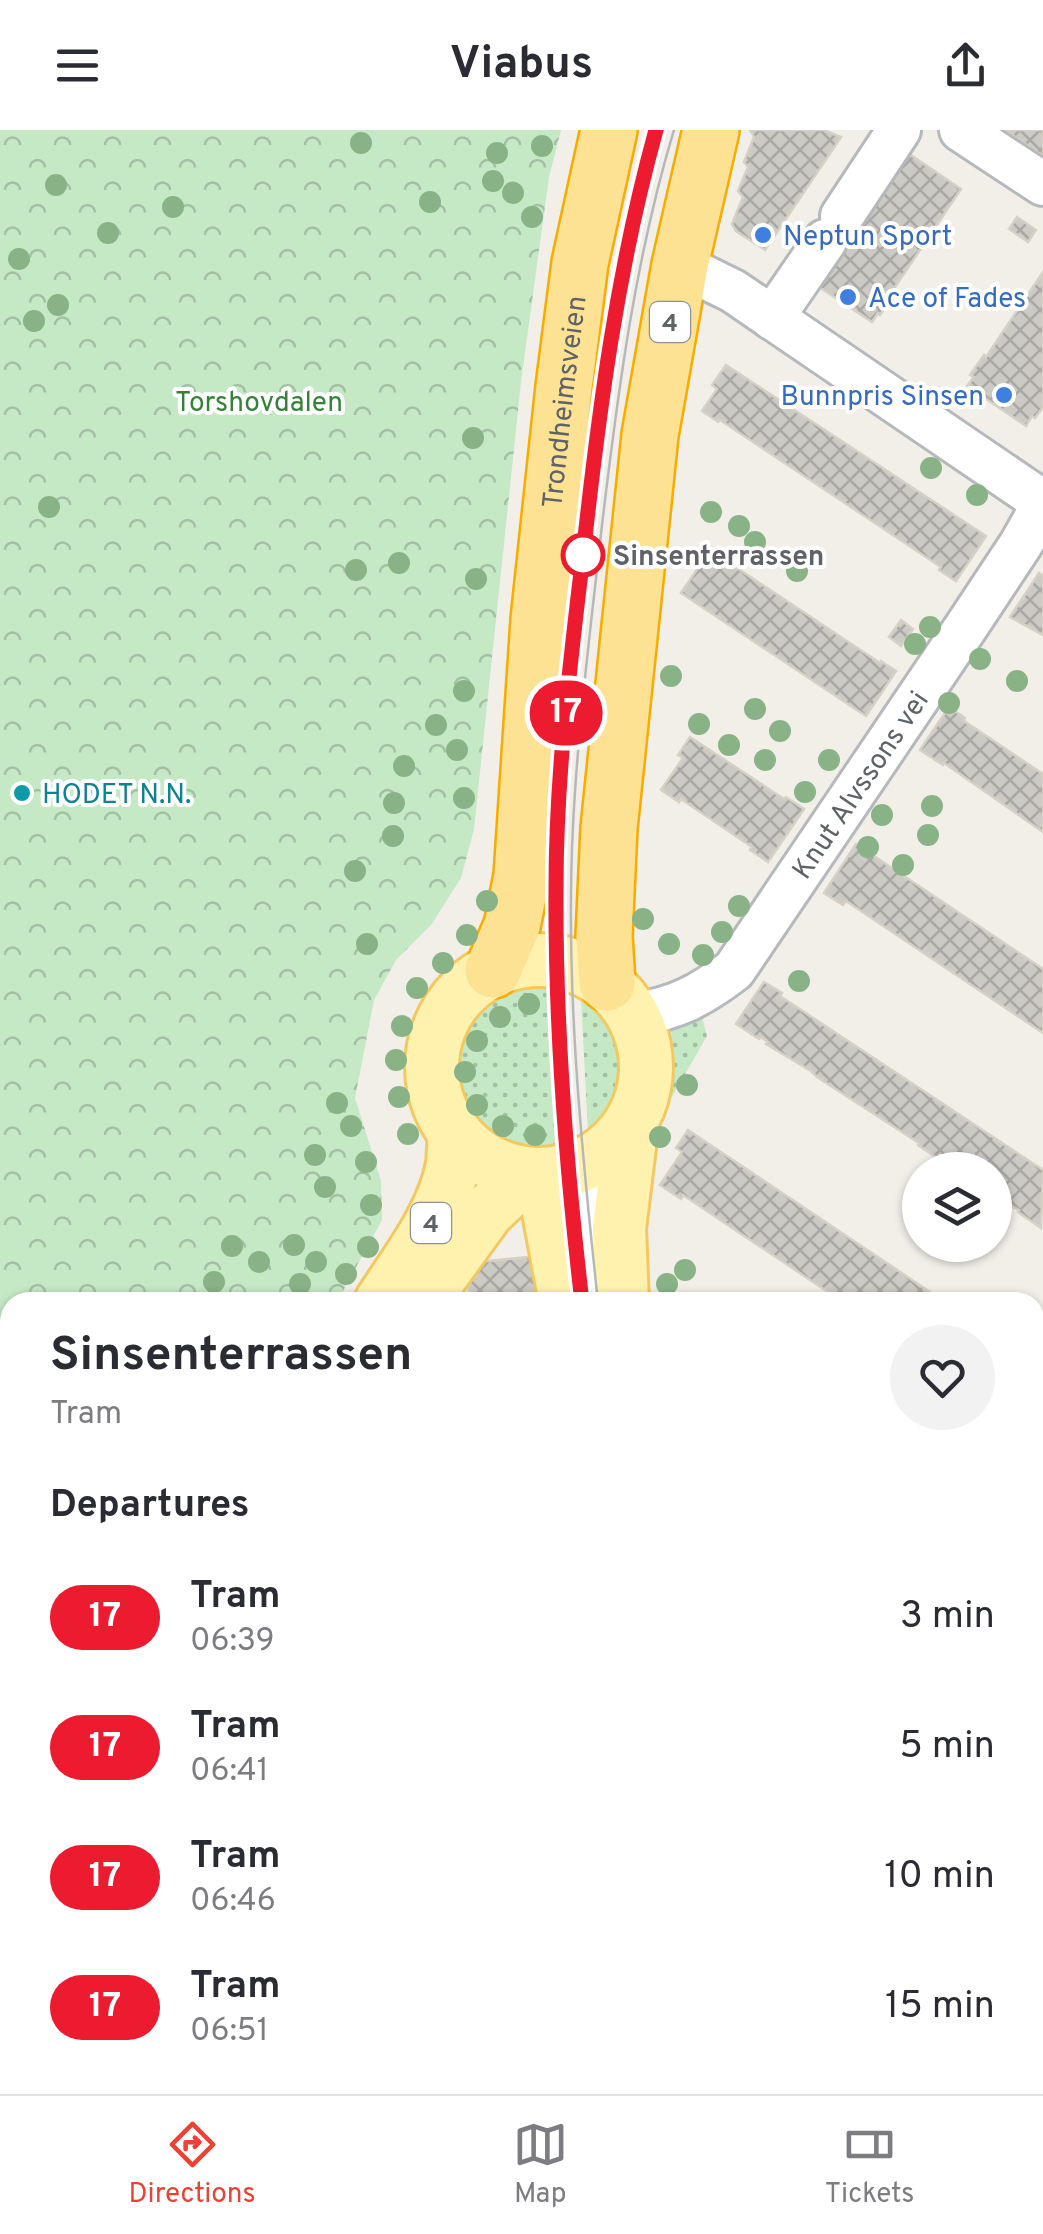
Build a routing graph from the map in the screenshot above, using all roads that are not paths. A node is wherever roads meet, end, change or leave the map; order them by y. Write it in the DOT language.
graph roads {
  1 [pos="711,130"];
  2 [pos="899,130"];
  3 [pos="961,130"];
  4 [pos="603,155"];
  5 [pos="1043,184"];
  6 [pos="680,265"];
  7 [pos="772,318"];
  8 [pos="1043,504"];
  9 [pos="492,970"];
  10 [pos="620,999"];
  11 [pos="632,1122"];
  12 [pos="455,1133"];
  13 [pos="549,1172"];
  14 [pos="387,1292"];
  15 [pos="432,1292"];
  16 [pos="570,1292"];
  17 [pos="621,1292"];
  1 -- 6 [label="highway, 4"];
  2 -- 7 [label="street"];
  3 -- 5 [label="street"];
  4 -- 9 [label="highway, Trondheimsveien"];
  6 -- 7 [label="street"];
  6 -- 10 [label="highway, 4"];
  7 -- 8 [label="street"];
  8 -- 10 [label="street, Knut Alvssons vei"];
  9 -- 10 [label="main road"];
  9 -- 12 [label="main road"];
  10 -- 11 [label="main road"];
  11 -- 13 [label="main road"];
  11 -- 17 [label="main road"];
  12 -- 13 [label="main road"];
  12 -- 14 [label="main road, 4"];
  13 -- 15 [label="main road, 4"];
  13 -- 16 [label="main road"];
}
